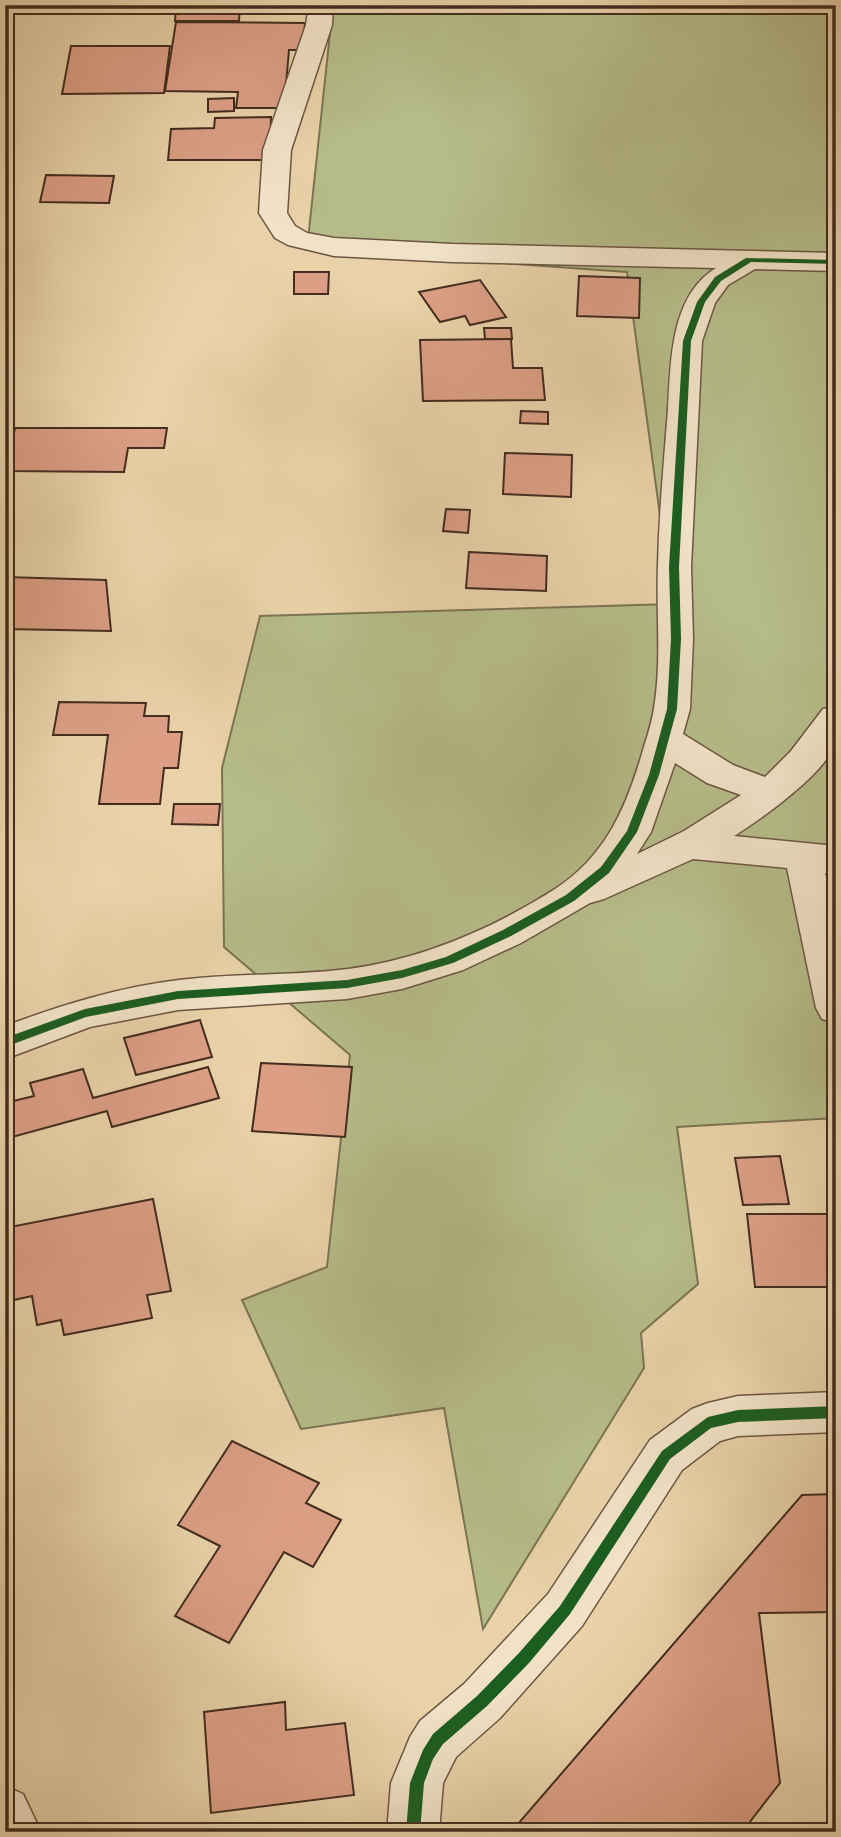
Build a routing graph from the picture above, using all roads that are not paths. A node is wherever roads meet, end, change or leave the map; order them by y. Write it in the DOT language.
graph roads {
  1 [pos="321,5"];
  2 [pos="748,260"];
  3 [pos="836,262"];
  4 [pos="836,718"];
  5 [pos="664,739"];
  6 [pos="769,792"];
  7 [pos="693,845"];
  8 [pos="819,859"];
  9 [pos="570,898"];
  10 [pos="836,1008"];
  11 [pos="5,1043"];
  12 [pos="836,1412"];
  13 [pos="5,1812"];
  14 [pos="15,1832"];
  15 [pos="413,1832"];
  1 -- 2 [label="street"];
  2 -- 3 [label="street"];
  2 -- 5 [label="street"];
  4 -- 6 [label="street"];
  5 -- 6 [label="street"];
  5 -- 9 [label="street"];
  6 -- 7 [label="street"];
  7 -- 8 [label="street"];
  7 -- 9 [label="street"];
  8 -- 10 [label="street"];
  9 -- 11 [label="street"];
  12 -- 15 [label="street"];
  13 -- 14 [label="street"];
}
